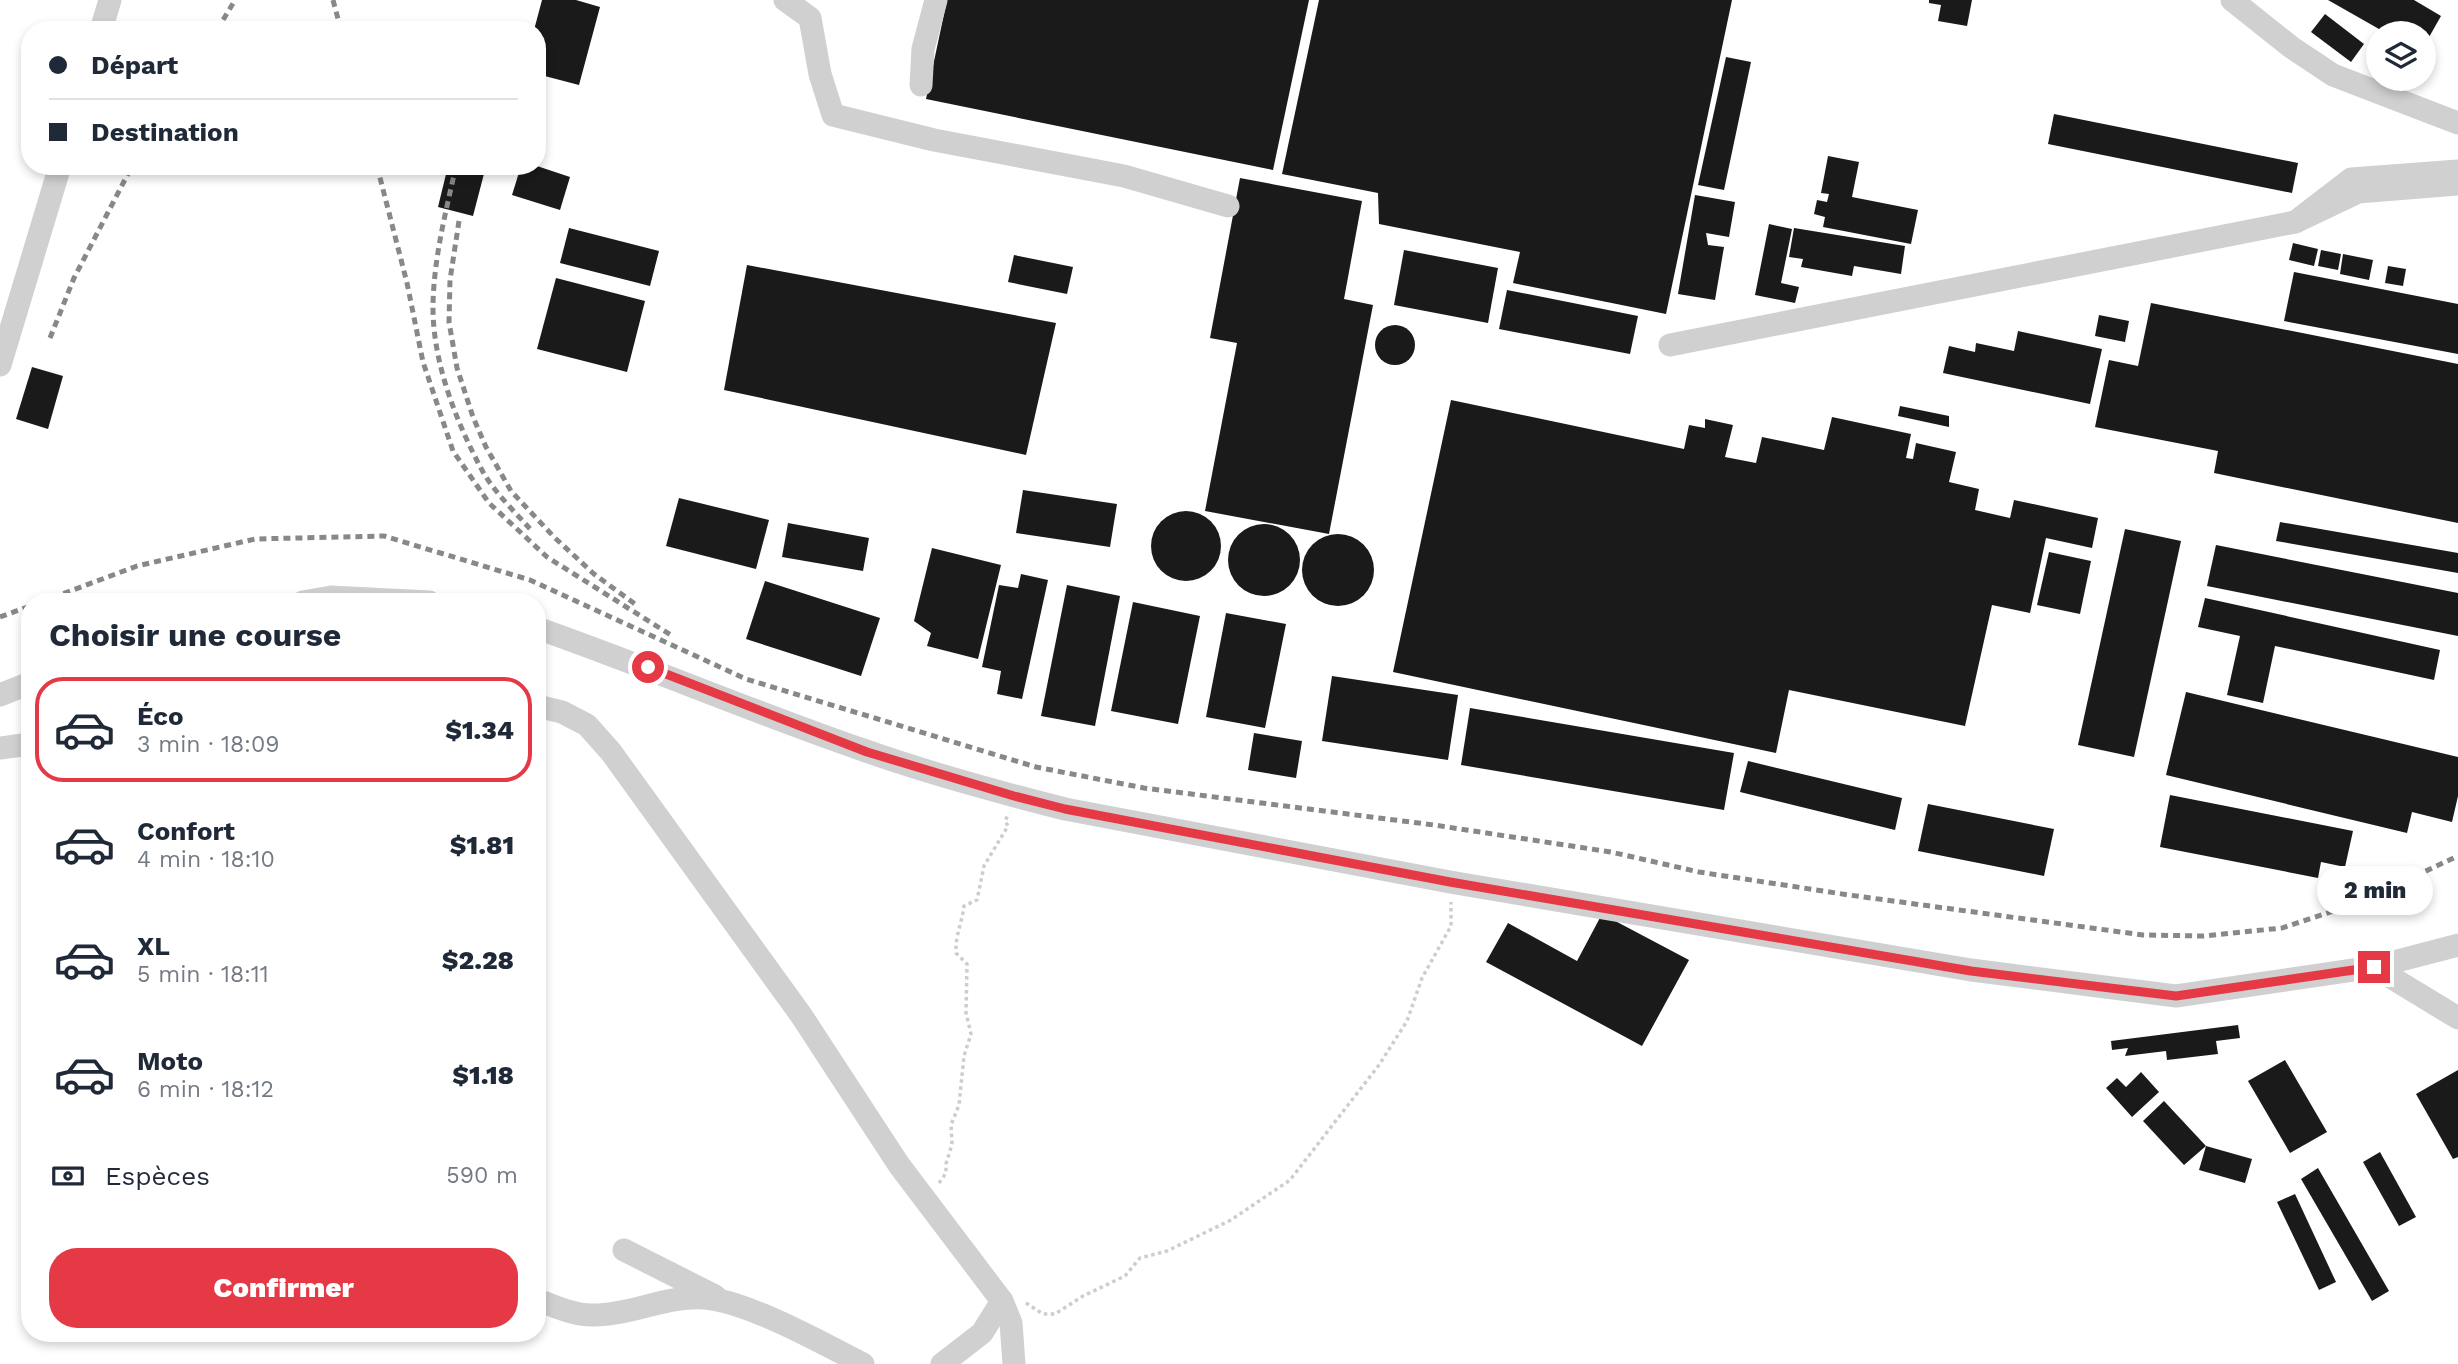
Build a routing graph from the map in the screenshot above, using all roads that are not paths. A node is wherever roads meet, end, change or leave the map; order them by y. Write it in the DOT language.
graph roads {
  1 [pos="110,0"];
  2 [pos="785,0"];
  3 [pos="936,0"];
  4 [pos="2232,0"];
  5 [pos="104,21"];
  6 [pos="921,85"];
  7 [pos="2458,122"];
  8 [pos="2458,172"];
  9 [pos="57,175"];
  10 [pos="2458,184"];
  11 [pos="1228,206"];
  12 [pos="2295,222"];
  13 [pos="1670,345"];
  14 [pos="0,365"];
  15 [pos="546,631"];
  16 [pos="21,687"];
  17 [pos="0,695"];
  18 [pos="546,708"];
  19 [pos="21,745"];
  20 [pos="0,748"];
  21 [pos="2458,945"];
  22 [pos="2374,967"];
  23 [pos="2458,1018"];
  24 [pos="624,1250"];
  25 [pos="1012,1301"];
  26 [pos="546,1303"];
  27 [pos="732,1305"];
  28 [pos="863,1364"];
  29 [pos="942,1364"];
  30 [pos="1014,1364"];
  1 -- 5 [label="street"];
  2 -- 11 [label="street"];
  3 -- 6 [label="street"];
  4 -- 7 [label="street"];
  8 -- 12 [label="street"];
  9 -- 14 [label="street"];
  10 -- 12 [label="street"];
  12 -- 13 [label="street"];
  15 -- 22 [label="street"];
  16 -- 17 [label="street"];
  18 -- 25 [label="street"];
  19 -- 20 [label="street"];
  21 -- 22 [label="street"];
  22 -- 23 [label="street"];
  24 -- 27 [label="street"];
  25 -- 29 [label="street"];
  25 -- 30 [label="street"];
  26 -- 27 [label="street"];
  27 -- 28 [label="street"];
}
